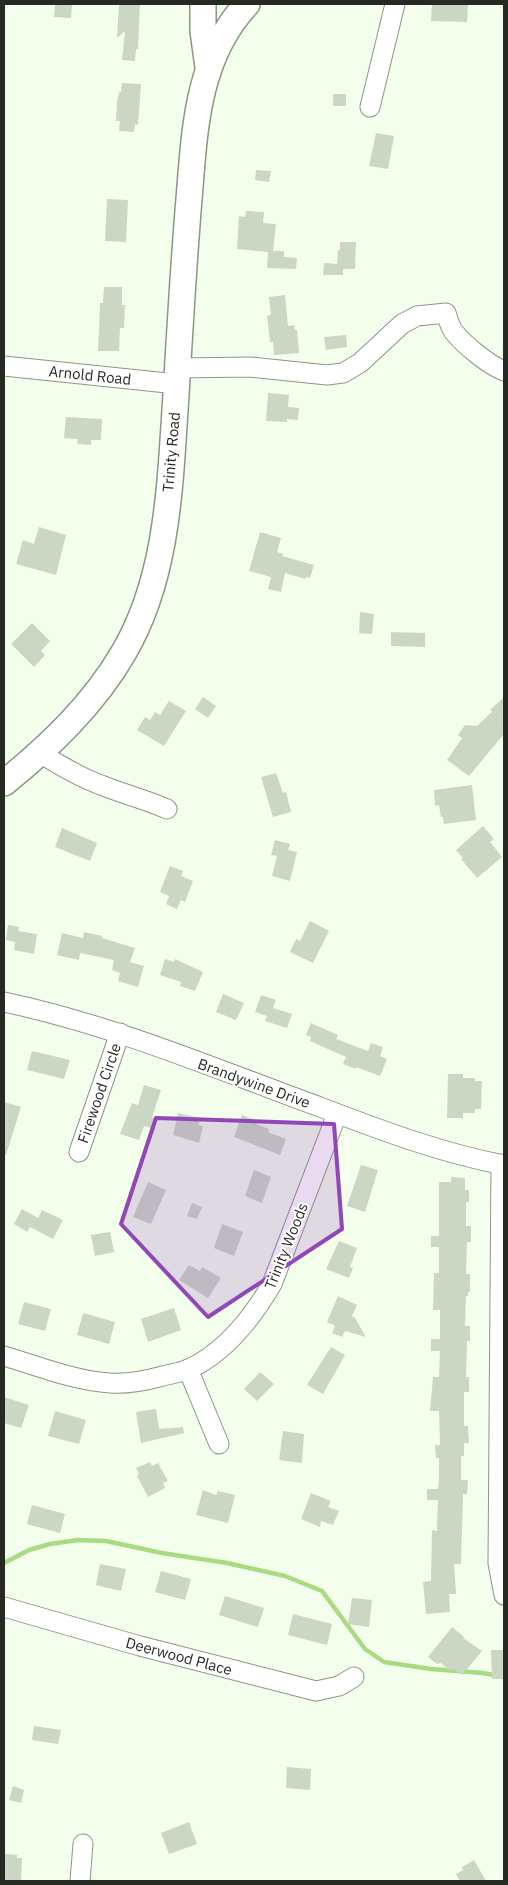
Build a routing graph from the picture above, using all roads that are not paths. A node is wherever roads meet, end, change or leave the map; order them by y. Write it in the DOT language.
graph roads {
  1 [pos="203,4"];
  2 [pos="248,4"];
  3 [pos="395,4"];
  4 [pos="208,67"];
  5 [pos="370,107"];
  6 [pos="4,366"];
  7 [pos="504,371"];
  8 [pos="177,376"];
  9 [pos="40,753"];
  10 [pos="4,783"];
  11 [pos="166,809"];
  12 [pos="4,1002"];
  13 [pos="120,1033"];
  14 [pos="338,1114"];
  15 [pos="79,1152"];
  16 [pos="503,1165"];
  17 [pos="4,1356"];
  18 [pos="188,1370"];
  19 [pos="220,1444"];
  20 [pos="501,1502"];
  21 [pos="504,1595"];
  22 [pos="4,1607"];
  23 [pos="354,1677"];
  24 [pos="82,1844"];
  25 [pos="80,1881"];
  1 -- 4 [label="main road, Trinity Road"];
  2 -- 4 [label="main road, Trinity Road"];
  3 -- 5 [label="street"];
  4 -- 8 [label="main road, Trinity Road"];
  6 -- 8 [label="street, Arnold Road"];
  7 -- 8 [label="street, Arnold Road"];
  8 -- 9 [label="main road, Trinity Road"];
  9 -- 10 [label="main road, Trinity Road"];
  9 -- 11 [label="street"];
  12 -- 13 [label="street, Brandywine Drive"];
  13 -- 14 [label="street, Brandywine Drive"];
  13 -- 15 [label="street, Firewood Circle"];
  14 -- 16 [label="street, Brandywine Drive"];
  14 -- 18 [label="street, Trinity Woods"];
  16 -- 20 [label="street"];
  17 -- 18 [label="street, Trinity Woods"];
  18 -- 19 [label="street"];
  20 -- 21 [label="street"];
  22 -- 23 [label="street, Deerwood Place"];
  24 -- 25 [label="street"];
}
